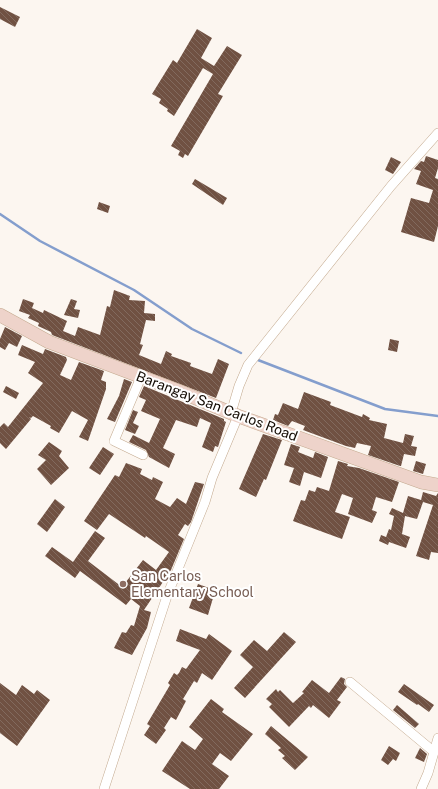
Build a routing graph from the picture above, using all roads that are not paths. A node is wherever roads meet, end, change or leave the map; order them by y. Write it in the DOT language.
graph roads {
  1 [pos="438,133"];
  2 [pos="0,315"];
  3 [pos="141,377"];
  4 [pos="235,415"];
  5 [pos="143,455"];
  6 [pos="438,485"];
  7 [pos="350,682"];
  8 [pos="438,738"];
  9 [pos="433,751"];
  10 [pos="104,789"];
  11 [pos="421,789"];
  1 -- 4 [label="street"];
  2 -- 3 [label="street, Barangay San Carlos Road"];
  3 -- 4 [label="street, Barangay San Carlos Road"];
  3 -- 5 [label="street"];
  4 -- 6 [label="street, Barangay San Carlos Road"];
  4 -- 10 [label="street"];
  7 -- 9 [label="street"];
  8 -- 9 [label="street"];
  9 -- 11 [label="street"];
}
